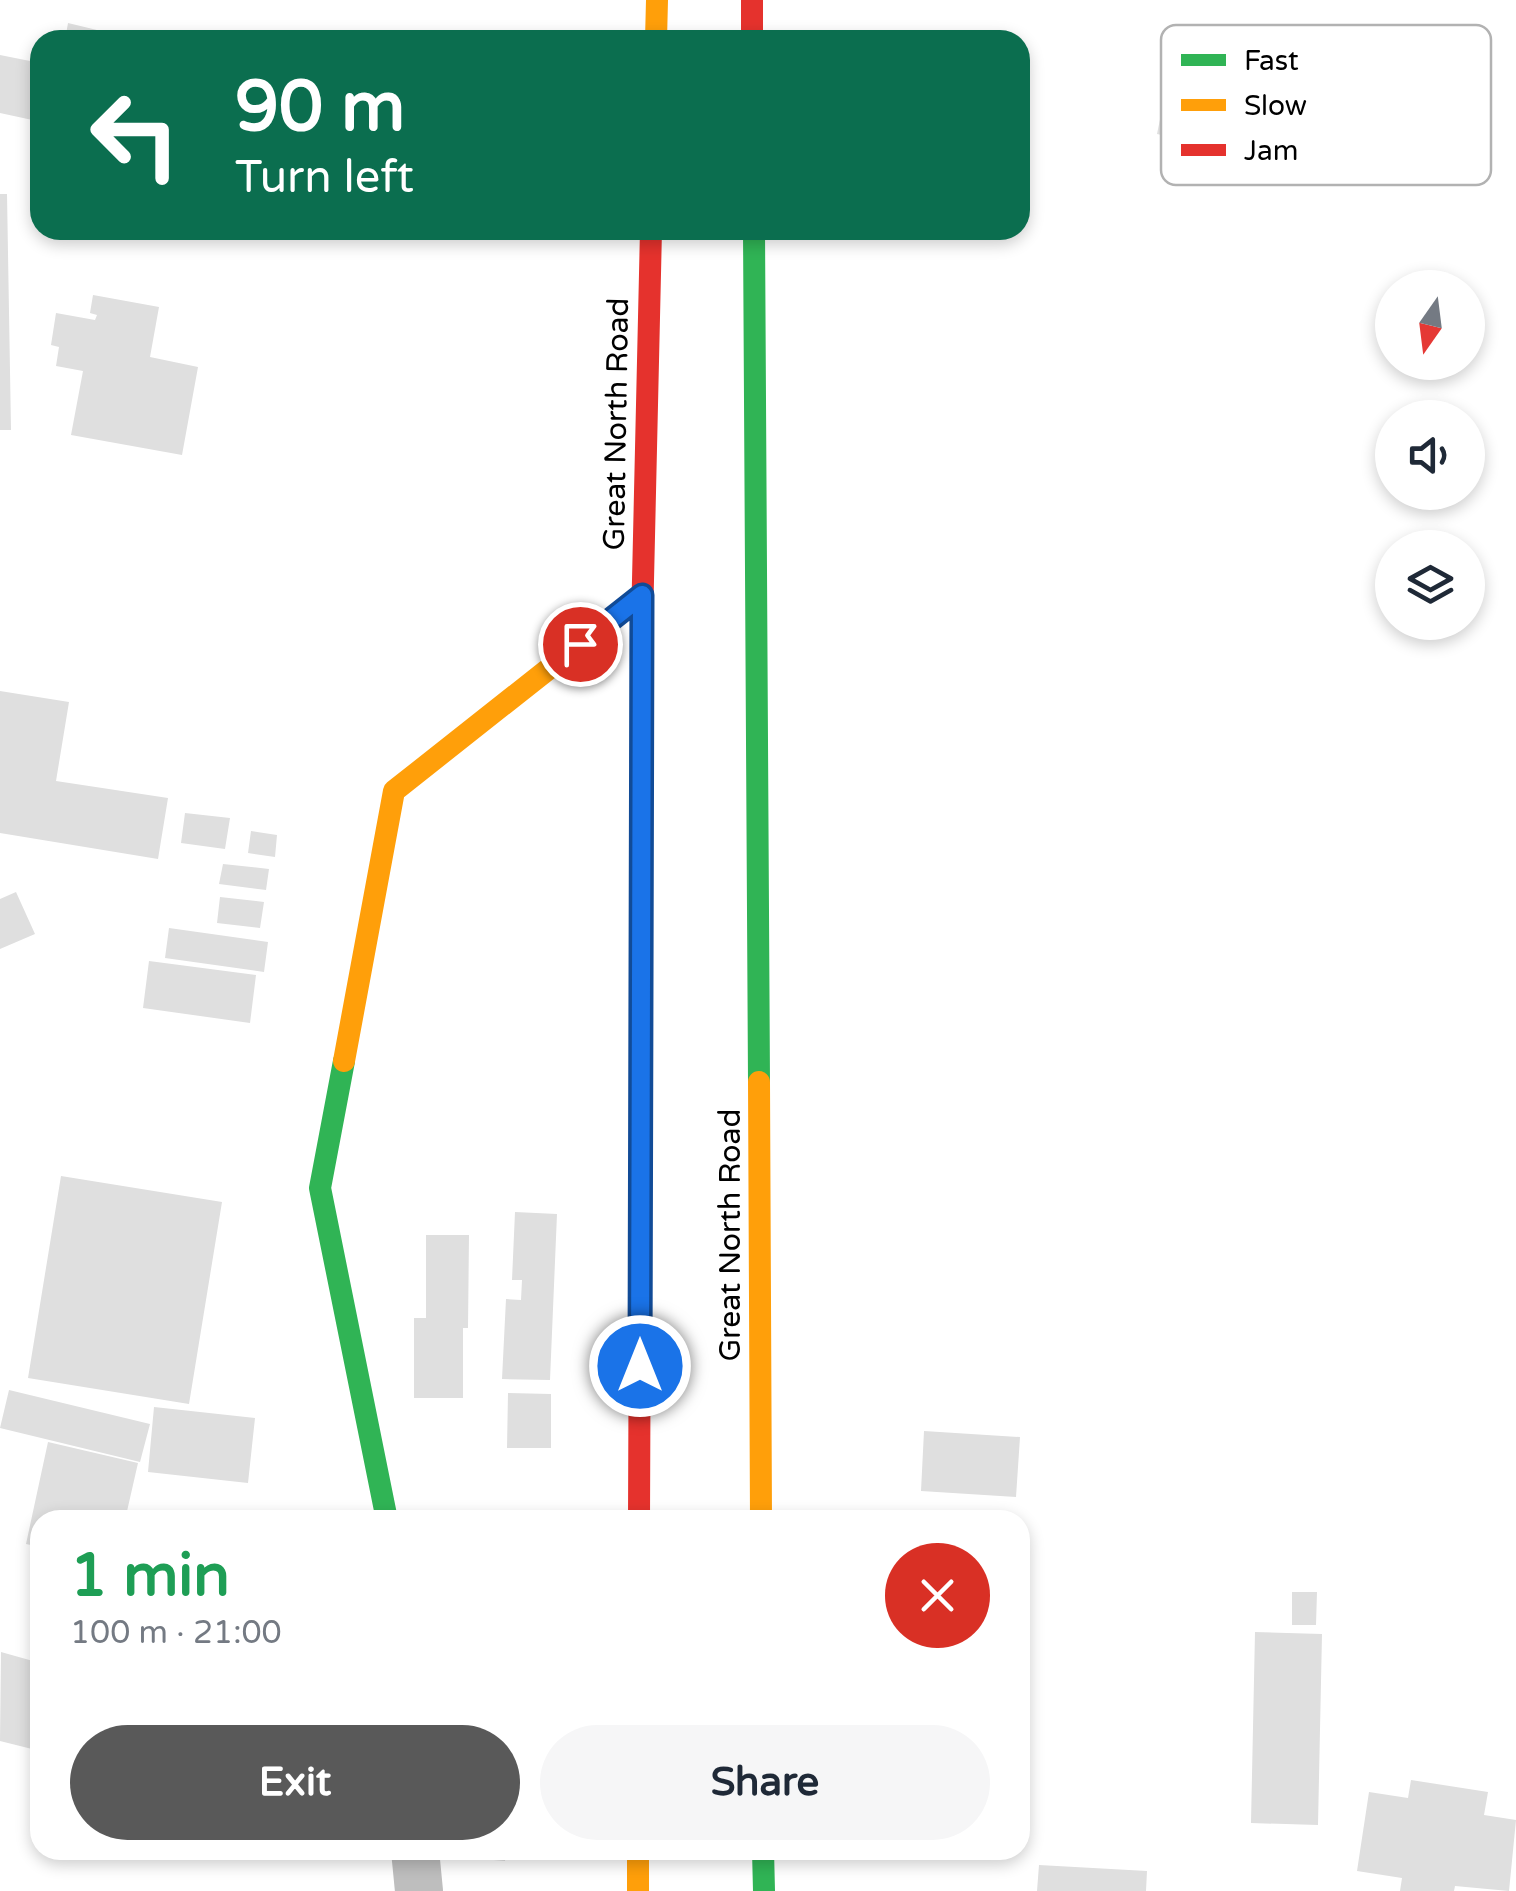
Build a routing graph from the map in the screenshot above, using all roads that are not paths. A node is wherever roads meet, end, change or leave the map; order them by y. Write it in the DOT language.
graph roads {
  1 [pos="657,0"];
  2 [pos="752,0"];
  3 [pos="656,30"];
  4 [pos="752,30"];
  5 [pos="651,240"];
  6 [pos="754,240"];
  7 [pos="642,595"];
  8 [pos="385,1510"];
  9 [pos="639,1510"];
  10 [pos="762,1510"];
  11 [pos="416,1860"];
  12 [pos="638,1860"];
  13 [pos="764,1860"];
  14 [pos="418,1891"];
  15 [pos="638,1891"];
  16 [pos="764,1891"];
  1 -- 3 [label="main road"];
  2 -- 4 [label="main road"];
  5 -- 7 [label="main road, Great North Road"];
  6 -- 10 [label="main road, Great North Road"];
  7 -- 8 [label="main road"];
  7 -- 9 [label="main road, Great North Road"];
  11 -- 14 [label="street"];
  12 -- 15 [label="main road"];
  13 -- 16 [label="main road"];
}
